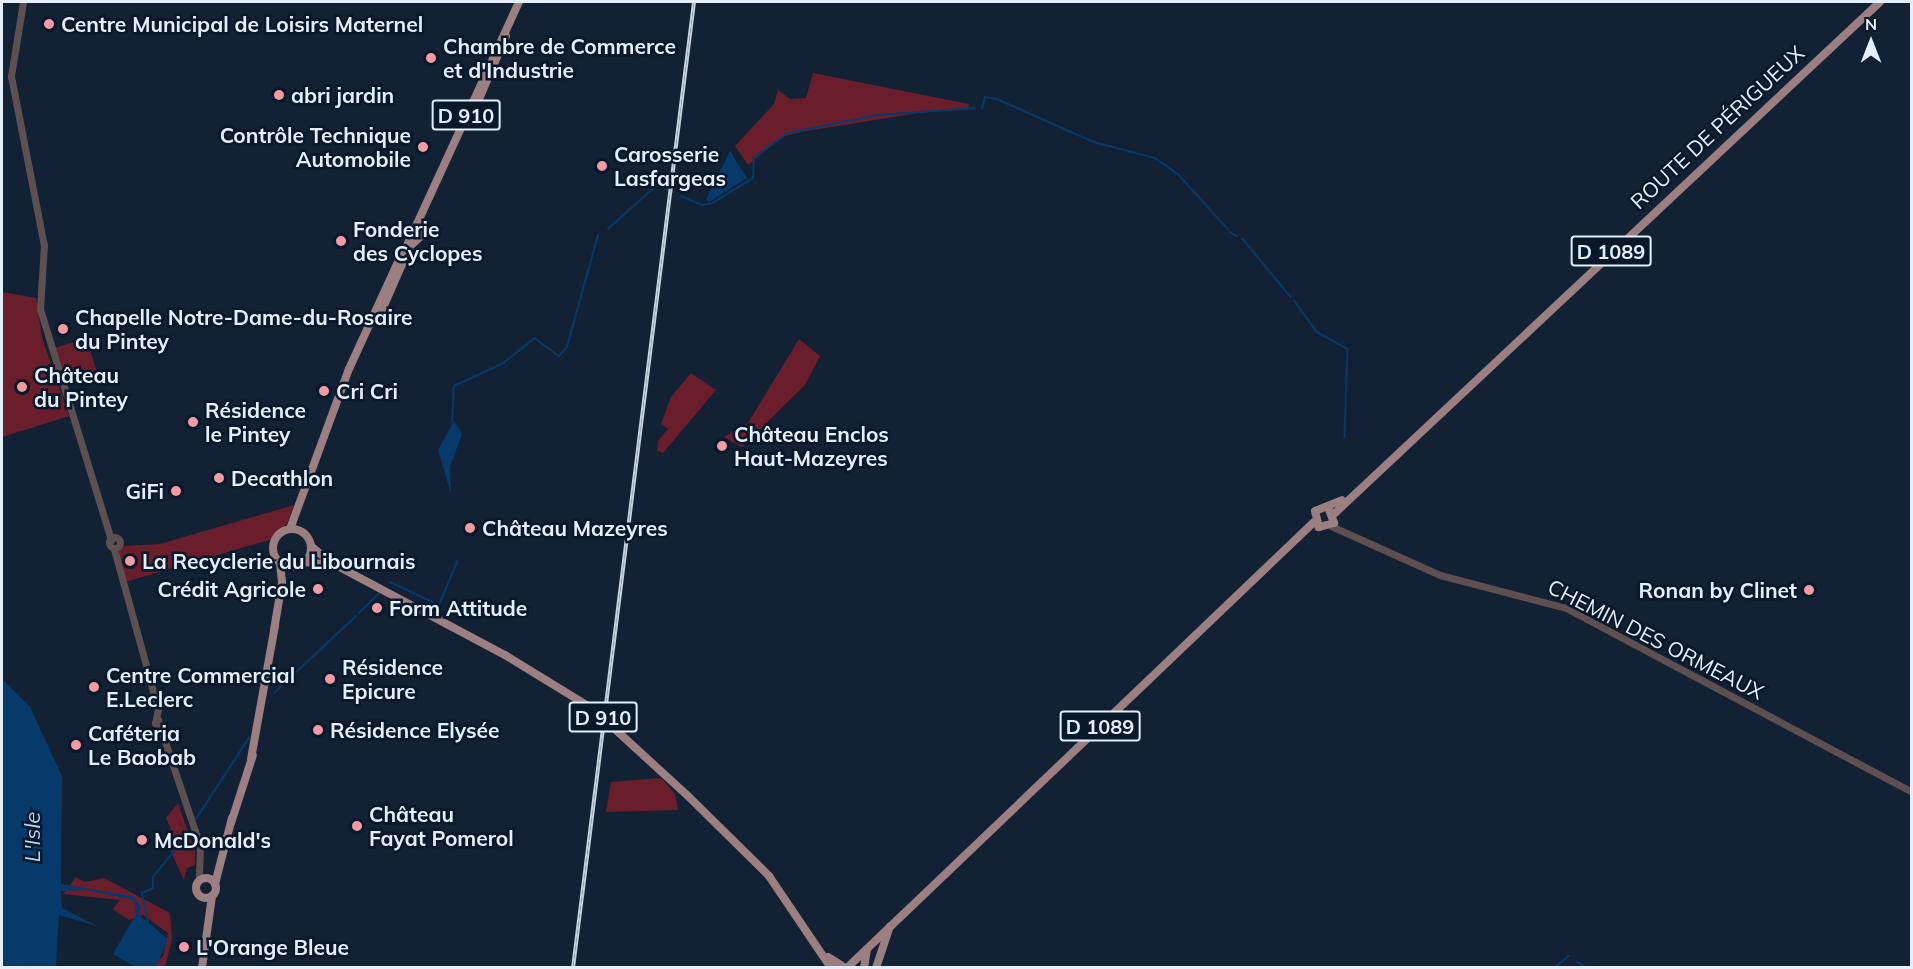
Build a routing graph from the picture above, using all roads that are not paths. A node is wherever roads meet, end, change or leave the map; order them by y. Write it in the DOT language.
graph roads {
  1 [pos="23,2"];
  2 [pos="519,2"];
  3 [pos="1880,2"];
  4 [pos="303,501"];
  5 [pos="1332,516"];
  6 [pos="1316,524"];
  7 [pos="290,529"];
  8 [pos="303,533"];
  9 [pos="311,546"];
  10 [pos="305,562"];
  11 [pos="280,563"];
  12 [pos="293,567"];
  13 [pos="369,580"];
  14 [pos="282,583"];
  15 [pos="1911,792"];
  16 [pos="208,880"];
  17 [pos="207,897"];
  18 [pos="895,918"];
  19 [pos="867,949"];
  20 [pos="828,956"];
  21 [pos="845,967"];
  22 [pos="202,968"];
  23 [pos="831,968"];
  24 [pos="854,968"];
  25 [pos="864,968"];
  26 [pos="876,968"];
  1 -- 16 [label="street"];
  2 -- 4 [label="main road, D 910"];
  3 -- 5 [label="main road, ROUTE DE PÉRIGUEUX / D 1089"];
  4 -- 7 [label="main road"];
  4 -- 8 [label="main road"];
  5 -- 6 [label="main road"];
  5 -- 6 [label="main road, ROUTE DE PÉRIGUEUX"];
  5 -- 15 [label="street, CHEMIN DES ORMEAUX"];
  6 -- 18 [label="main road, D 1089"];
  7 -- 8 [label="main road"];
  7 -- 11 [label="main road"];
  8 -- 9 [label="main road"];
  9 -- 10 [label="main road"];
  9 -- 13 [label="main road, D 910"];
  10 -- 12 [label="main road"];
  10 -- 13 [label="main road, D 910"];
  11 -- 12 [label="main road"];
  11 -- 14 [label="main road"];
  12 -- 14 [label="main road"];
  13 -- 20 [label="main road, D 910, bridge"];
  14 -- 16 [label="main road"];
  16 -- 17 [label="main road"];
  16 -- 17 [label="main road"];
  17 -- 22 [label="main road"];
  18 -- 19 [label="main road, D 1089"];
  18 -- 26 [label="main road, D 1089"];
  19 -- 21 [label="main road, D 1089"];
  19 -- 25 [label="main road"];
  20 -- 21 [label="main road, D 910"];
  20 -- 23 [label="main road, D 910"];
  21 -- 24 [label="main road"];
}
